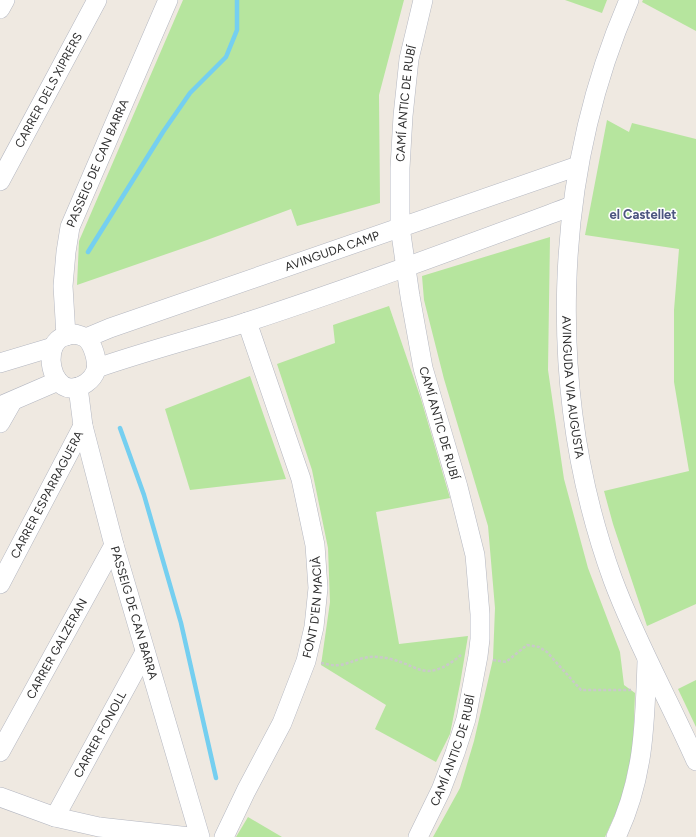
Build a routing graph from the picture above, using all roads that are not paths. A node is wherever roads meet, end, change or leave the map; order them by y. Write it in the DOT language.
graph roads {
  1 [pos="5,0"];
  2 [pos="97,0"];
  3 [pos="168,0"];
  4 [pos="423,0"];
  5 [pos="629,0"];
  6 [pos="0,9"];
  7 [pos="578,166"];
  8 [pos="0,181"];
  9 [pos="572,206"];
  10 [pos="400,227"];
  11 [pos="406,268"];
  12 [pos="247,322"];
  13 [pos="86,338"];
  14 [pos="60,341"];
  15 [pos="0,363"];
  16 [pos="97,368"];
  17 [pos="58,381"];
  18 [pos="78,387"];
  19 [pos="6,404"];
  20 [pos="0,423"];
  21 [pos="83,426"];
  22 [pos="114,544"];
  23 [pos="0,584"];
  24 [pos="144,652"];
  25 [pos="647,658"];
  26 [pos="0,752"];
  27 [pos="696,761"];
  28 [pos="0,797"];
  29 [pos="55,817"];
  30 [pos="141,834"];
  31 [pos="190,837"];
  32 [pos="200,837"];
  33 [pos="224,837"];
  34 [pos="418,837"];
  35 [pos="616,837"];
  1 -- 6 [label="street"];
  2 -- 8 [label="street, CARRER DELS XIPRERS"];
  3 -- 14 [label="street, PASSEIG DE CAN BARRA"];
  4 -- 10 [label="street, CAMÍ ANTIC DE RUBÍ"];
  5 -- 7 [label="street, AVINGUDA VIA AUGUSTA"];
  7 -- 9 [label="street, AVINGUDA VIA AUGUSTA"];
  7 -- 10 [label="street, AVINGUDA CAMP"];
  9 -- 11 [label="street"];
  9 -- 25 [label="street, AVINGUDA VIA AUGUSTA"];
  10 -- 11 [label="street, CAMÍ ANTIC DE RUBÍ"];
  10 -- 13 [label="street, AVINGUDA CAMP"];
  11 -- 12 [label="street"];
  11 -- 34 [label="street, CAMÍ ANTIC DE RUBÍ"];
  12 -- 16 [label="street"];
  12 -- 33 [label="street, FONT D'EN MACIÀ"];
  13 -- 14 [label="street"];
  13 -- 16 [label="street"];
  14 -- 15 [label="street"];
  14 -- 17 [label="street"];
  16 -- 18 [label="street"];
  17 -- 18 [label="street"];
  17 -- 19 [label="street"];
  18 -- 21 [label="street, PASSEIG DE CAN BARRA"];
  19 -- 20 [label="street"];
  21 -- 22 [label="street, PASSEIG DE CAN BARRA"];
  21 -- 23 [label="street, CARRER ESPARRAGUERA"];
  22 -- 24 [label="street, PASSEIG DE CAN BARRA"];
  22 -- 26 [label="street, CARRER GALZERAN"];
  24 -- 29 [label="street, CARRER FONOLL"];
  24 -- 32 [label="street, PASSEIG DE CAN BARRA"];
  25 -- 27 [label="street, AVINGUDA VIA AUGUSTA"];
  25 -- 35 [label="street"];
  28 -- 29 [label="street"];
  29 -- 30 [label="street"];
  30 -- 31 [label="street"];
}
